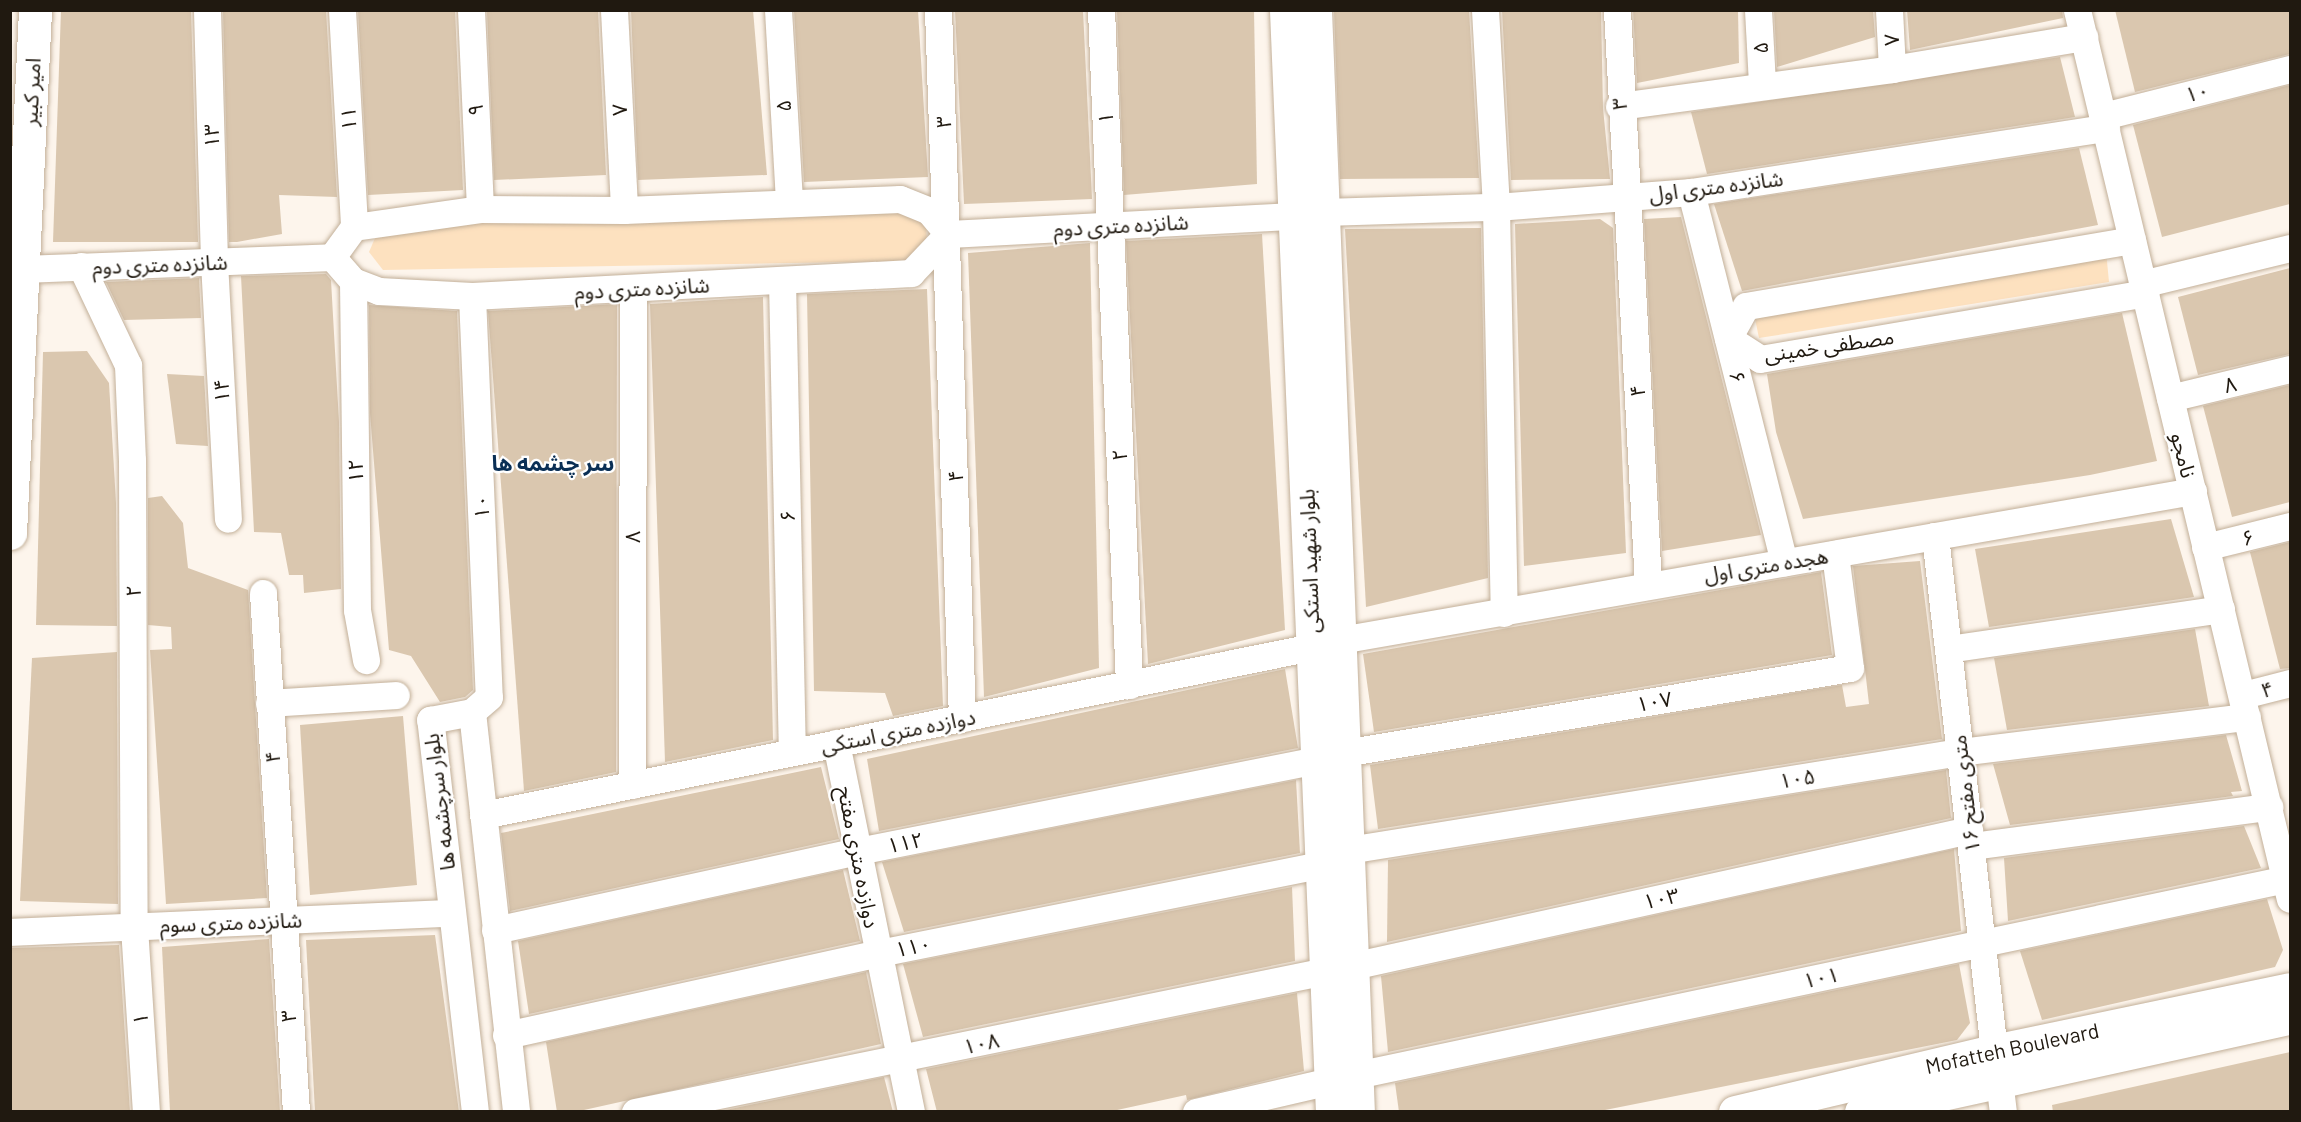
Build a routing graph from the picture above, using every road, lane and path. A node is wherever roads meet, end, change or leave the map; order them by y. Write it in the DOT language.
graph roads {
  1 [pos="35,10"];
  2 [pos="207,10"];
  3 [pos="342,10"];
  4 [pos="471,10"];
  5 [pos="614,10"];
  6 [pos="778,10"];
  7 [pos="938,10"];
  8 [pos="1101,10"];
  9 [pos="1286,10"];
  10 [pos="1315,10"];
  11 [pos="1485,10"];
  12 [pos="1617,10"];
  13 [pos="1758,10"];
  14 [pos="1889,10"];
  15 [pos="2077,10"];
  16 [pos="2084,37"];
  17 [pos="1302,51"];
  18 [pos="1892,69"];
  19 [pos="2290,69"];
  20 [pos="1762,85"];
  21 [pos="1619,106"];
  22 [pos="2104,122"];
  23 [pos="1691,192"];
  24 [pos="1626,198"];
  25 [pos="789,202"];
  26 [pos="1496,207"];
  27 [pos="480,209"];
  28 [pos="624,210"];
  29 [pos="1309,214"];
  30 [pos="1109,225"];
  31 [pos="354,227"];
  32 [pos="948,234"];
  33 [pos="2133,240"];
  34 [pos="2290,248"];
  35 [pos="332,257"];
  36 [pos="214,262"];
  37 [pos="81,267"];
  38 [pos="23,269"];
  39 [pos="782,280"];
  40 [pos="353,281"];
  41 [pos="2144,288"];
  42 [pos="633,289"];
  43 [pos="472,296"];
  44 [pos="1728,338"];
  45 [pos="2290,369"];
  46 [pos="2170,398"];
  47 [pos="2193,491"];
  48 [pos="228,519"];
  49 [pos="2290,526"];
  50 [pos="10,533"];
  51 [pos="1935,537"];
  52 [pos="2205,547"];
  53 [pos="1835,554"];
  54 [pos="1784,563"];
  55 [pos="1648,585"];
  56 [pos="263,593"];
  57 [pos="2221,609"];
  58 [pos="1504,613"];
  59 [pos="1326,643"];
  60 [pos="1948,649"];
  61 [pos="366,660"];
  62 [pos="2290,683"];
  63 [pos="1129,685"];
  64 [pos="396,695"];
  65 [pos="268,703"];
  66 [pos="2245,706"];
  67 [pos="472,712"];
  68 [pos="962,719"];
  69 [pos="836,743"];
  70 [pos="792,752"];
  71 [pos="1960,752"];
  72 [pos="1330,757"];
  73 [pos="632,785"];
  74 [pos="2268,807"];
  75 [pos="483,815"];
  76 [pos="1970,838"];
  77 [pos="2283,838"];
  78 [pos="858,851"];
  79 [pos="1335,858"];
  80 [pos="2288,889"];
  81 [pos="452,913"];
  82 [pos="281,920"];
  83 [pos="134,927"];
  84 [pos="495,930"];
  85 [pos="10,932"];
  86 [pos="1982,943"];
  87 [pos="879,953"];
  88 [pos="1339,969"];
  89 [pos="2290,989"];
  90 [pos="2290,1018"];
  91 [pos="506,1035"];
  92 [pos="900,1060"];
  93 [pos="1999,1081"];
  94 [pos="1339,1089"];
  95 [pos="146,1112"];
  96 [pos="296,1112"];
  97 [pos="475,1112"];
  98 [pos="516,1112"];
  99 [pos="635,1112"];
  100 [pos="911,1112"];
  101 [pos="1196,1112"];
  102 [pos="1358,1112"];
  103 [pos="1735,1112"];
  104 [pos="1861,1112"];
  1 -- 38 [label="main road, امیر کبیر"];
  2 -- 36 [label="street, ۱۳"];
  3 -- 31 [label="street, ۱۱"];
  4 -- 27 [label="street, ۹"];
  5 -- 28 [label="street, ۷"];
  6 -- 25 [label="street, ۵"];
  7 -- 32 [label="street, ۳"];
  8 -- 30 [label="street, ۱"];
  9 -- 17 [label="main road, بلوار شهید استکی"];
  10 -- 17 [label="main road, بلوار شهید استکی"];
  11 -- 26 [label="street"];
  12 -- 21 [label="street, ۳"];
  13 -- 20 [label="street, ۵"];
  14 -- 18 [label="street, ۷"];
  15 -- 16 [label="street, نامجو"];
  16 -- 18 [label="street"];
  16 -- 22 [label="street, نامجو"];
  17 -- 29 [label="main road, بلوار شهید استکی"];
  18 -- 20 [label="street"];
  19 -- 22 [label="street, ۱۰"];
  20 -- 21 [label="street"];
  21 -- 24 [label="street, ۳"];
  22 -- 23 [label="street, شانزده متری اول"];
  22 -- 33 [label="street, نامجو"];
  23 -- 24 [label="street, شانزده متری اول"];
  23 -- 44 [label="street, ۶"];
  24 -- 26 [label="street, شانزده متری اول"];
  24 -- 55 [label="street, ۴"];
  25 -- 28 [label="street"];
  25 -- 32 [label="street"];
  26 -- 29 [label="street, شانزده متری اول"];
  26 -- 58 [label="street"];
  27 -- 28 [label="street"];
  27 -- 31 [label="street"];
  29 -- 30 [label="street, شانزده متری دوم"];
  29 -- 59 [label="main road, بلوار شهید استکی"];
  30 -- 32 [label="street, شانزده متری دوم"];
  30 -- 63 [label="street, ۲"];
  31 -- 35 [label="street"];
  32 -- 39 [label="street, شانزده متری دوم"];
  32 -- 68 [label="street, ۴"];
  33 -- 41 [label="street, نامجو"];
  33 -- 44 [label="street"];
  34 -- 41 [label="street, مصطفی خمینی"];
  35 -- 36 [label="street, شانزده متری دوم"];
  35 -- 40 [label="street, شانزده متری دوم"];
  36 -- 37 [label="street, شانزده متری دوم"];
  36 -- 48 [label="street, ۱۴"];
  37 -- 38 [label="street, شانزده متری دوم"];
  37 -- 83 [label="street, ۲"];
  38 -- 50 [label="main road, امیر کبیر"];
  39 -- 42 [label="street, شانزده متری دوم"];
  39 -- 70 [label="street, ۶"];
  40 -- 43 [label="street, شانزده متری دوم"];
  40 -- 61 [label="street, ۱۲"];
  41 -- 44 [label="street, مصطفی خمینی"];
  41 -- 46 [label="street, نامجو"];
  42 -- 43 [label="street, شانزده متری دوم"];
  42 -- 73 [label="street, ۸"];
  43 -- 67 [label="street, ۱۰"];
  44 -- 54 [label="street, ۶"];
  45 -- 46 [label="street, ۸"];
  46 -- 47 [label="street, نامجو"];
  47 -- 51 [label="street, هجده متری اول"];
  47 -- 52 [label="street, نامجو"];
  49 -- 52 [label="street, ۶"];
  51 -- 53 [label="street, هجده متری اول"];
  51 -- 60 [label="street, ۱۶ متری مفتح"];
  52 -- 57 [label="street, نامجو"];
  53 -- 54 [label="street, هجده متری اول"];
  53 -- 72 [label="street, ۱۰۷"];
  54 -- 55 [label="street, هجده متری اول"];
  55 -- 58 [label="street, هجده متری اول"];
  56 -- 65 [label="street, ۴"];
  57 -- 60 [label="street"];
  57 -- 66 [label="street, نامجو"];
  58 -- 59 [label="street, هجده متری اول"];
  59 -- 63 [label="street, دوازده متری استکی"];
  59 -- 72 [label="main road, بلوار شهید استکی"];
  60 -- 71 [label="street, ۱۶ متری مفتح"];
  62 -- 66 [label="street, ۴"];
  63 -- 68 [label="street, دوازده متری استکی"];
  64 -- 65 [label="street"];
  65 -- 82 [label="street, ۴"];
  66 -- 71 [label="street, ۱۰۵"];
  66 -- 74 [label="street, نامجو"];
  67 -- 75 [label="street, بلوار سرچشمه ها"];
  67 -- 81 [label="street, بلوار سرچشمه ها"];
  68 -- 69 [label="street, دوازده متری استکی"];
  69 -- 70 [label="street, دوازده متری استکی"];
  69 -- 78 [label="street, دوازده متری مفتح"];
  70 -- 73 [label="street, دوازده متری استکی"];
  71 -- 76 [label="street, ۱۶ متری مفتح"];
  71 -- 79 [label="street, ۱۰۵"];
  72 -- 78 [label="street, ۱۱۲"];
  72 -- 79 [label="main road, بلوار شهید استکی"];
  73 -- 75 [label="street, دوازده متری استکی"];
  74 -- 76 [label="street, ۱۰۳"];
  74 -- 77 [label="street, نامجو"];
  75 -- 84 [label="street, بلوار سرچشمه ها"];
  76 -- 86 [label="street, ۱۶ متری مفتح"];
  76 -- 88 [label="street, ۱۰۳"];
  77 -- 80 [label="street, نامجو"];
  78 -- 84 [label="street, ۱۱۲"];
  78 -- 87 [label="street, دوازده متری مفتح"];
  79 -- 87 [label="street, ۱۱۰"];
  79 -- 88 [label="main road, بلوار شهید استکی"];
  80 -- 86 [label="street, ۱۰۱"];
  81 -- 82 [label="street, شانزده متری سوم"];
  81 -- 97 [label="street, بلوار سرچشمه ها"];
  82 -- 83 [label="street, شانزده متری سوم"];
  82 -- 96 [label="street, ۳"];
  83 -- 85 [label="street, شانزده متری سوم"];
  83 -- 95 [label="street, ۱"];
  84 -- 91 [label="street, بلوار سرچشمه ها"];
  86 -- 93 [label="street, ۱۶ متری مفتح"];
  86 -- 94 [label="street, ۱۰۱"];
  87 -- 91 [label="street, ۱۱۰"];
  87 -- 92 [label="street, دوازده متری مفتح"];
  88 -- 92 [label="street, ۱۰۸"];
  88 -- 94 [label="main road, بلوار شهید استکی"];
  89 -- 93 [label="main road, Mofatteh Boulevard"];
  90 -- 93 [label="main road, Mofatteh Boulevard"];
  91 -- 98 [label="street, بلوار سرچشمه ها"];
  92 -- 99 [label="street, ۱۰۸"];
  92 -- 100 [label="street, دوازده متری مفتح"];
  93 -- 103 [label="main road, Mofatteh Boulevard"];
  93 -- 104 [label="main road, Mofatteh Boulevard"];
  94 -- 101 [label="street, ۱۰۱"];
  94 -- 102 [label="main road, بلوار شهید استکی"];
}
